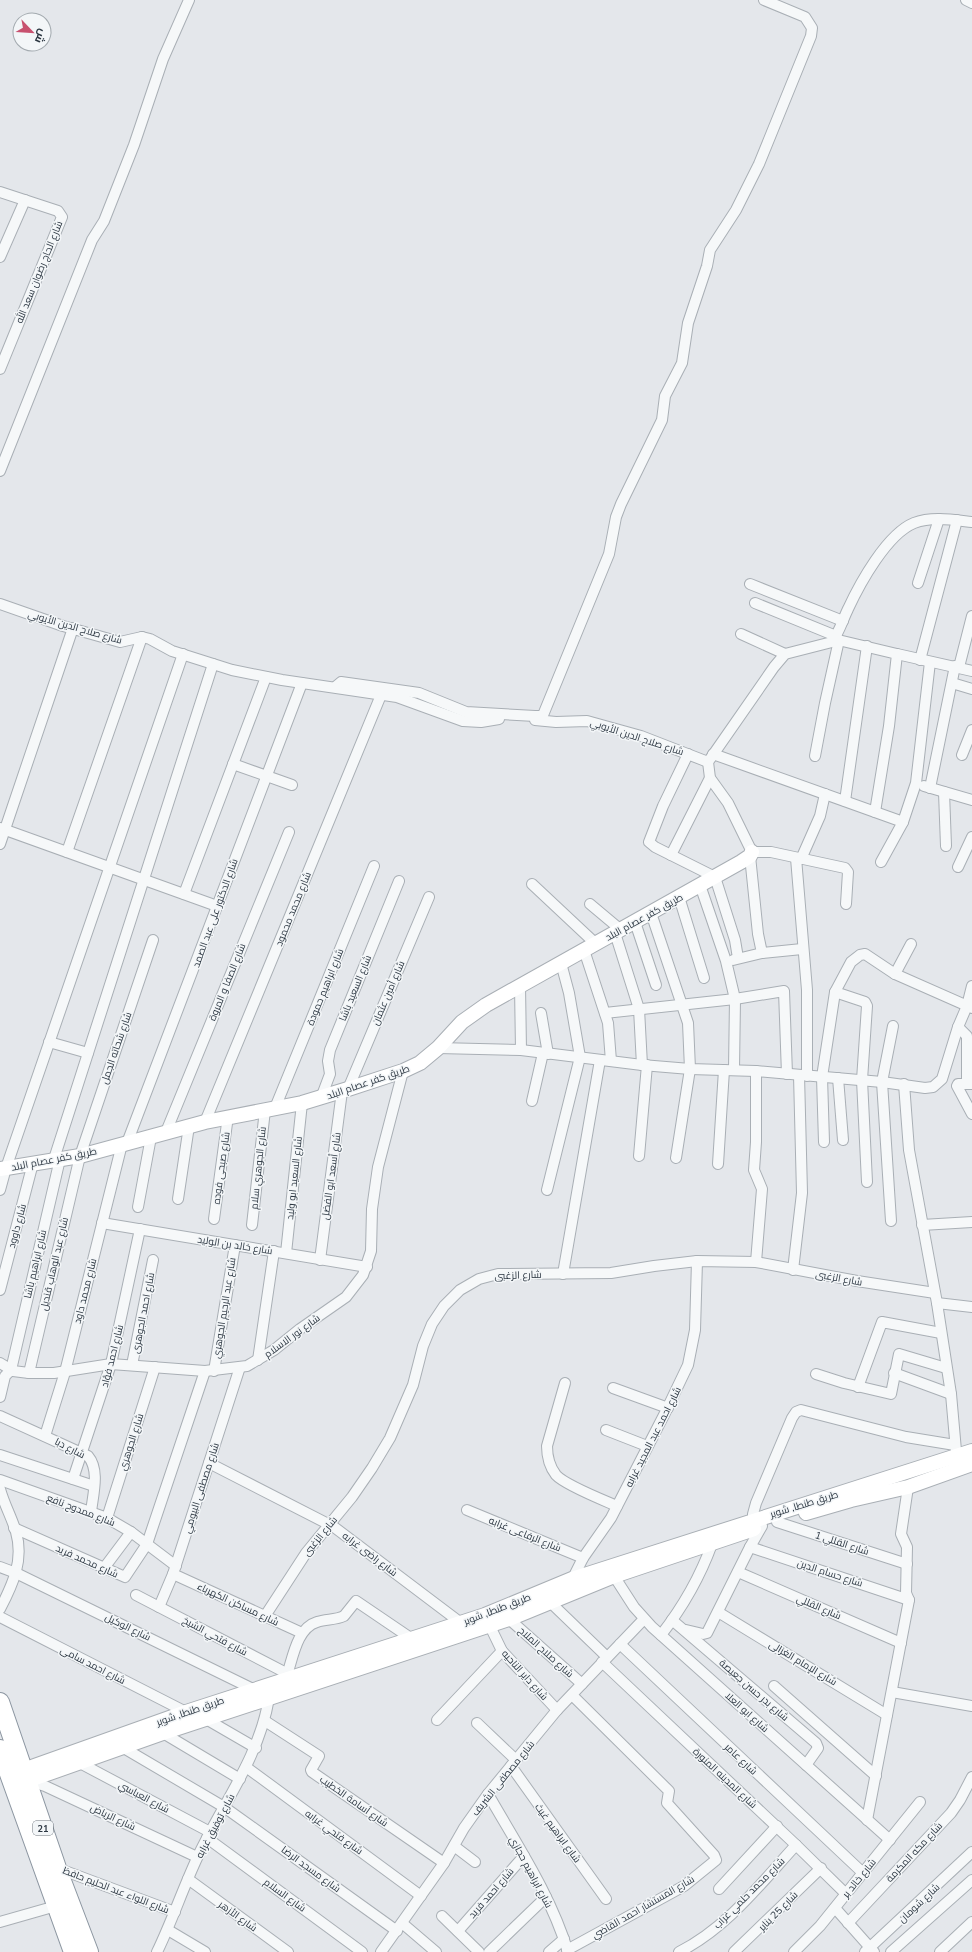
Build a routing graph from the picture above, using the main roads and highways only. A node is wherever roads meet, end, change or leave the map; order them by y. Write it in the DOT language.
graph roads {
  1 [pos="0,1702"];
  2 [pos="0,1749"];
  3 [pos="73,1952"];
  4 [pos="89,1952"];
  1 -- 4 [label="highway, 21"];
  2 -- 3 [label="highway, 21"];
}
